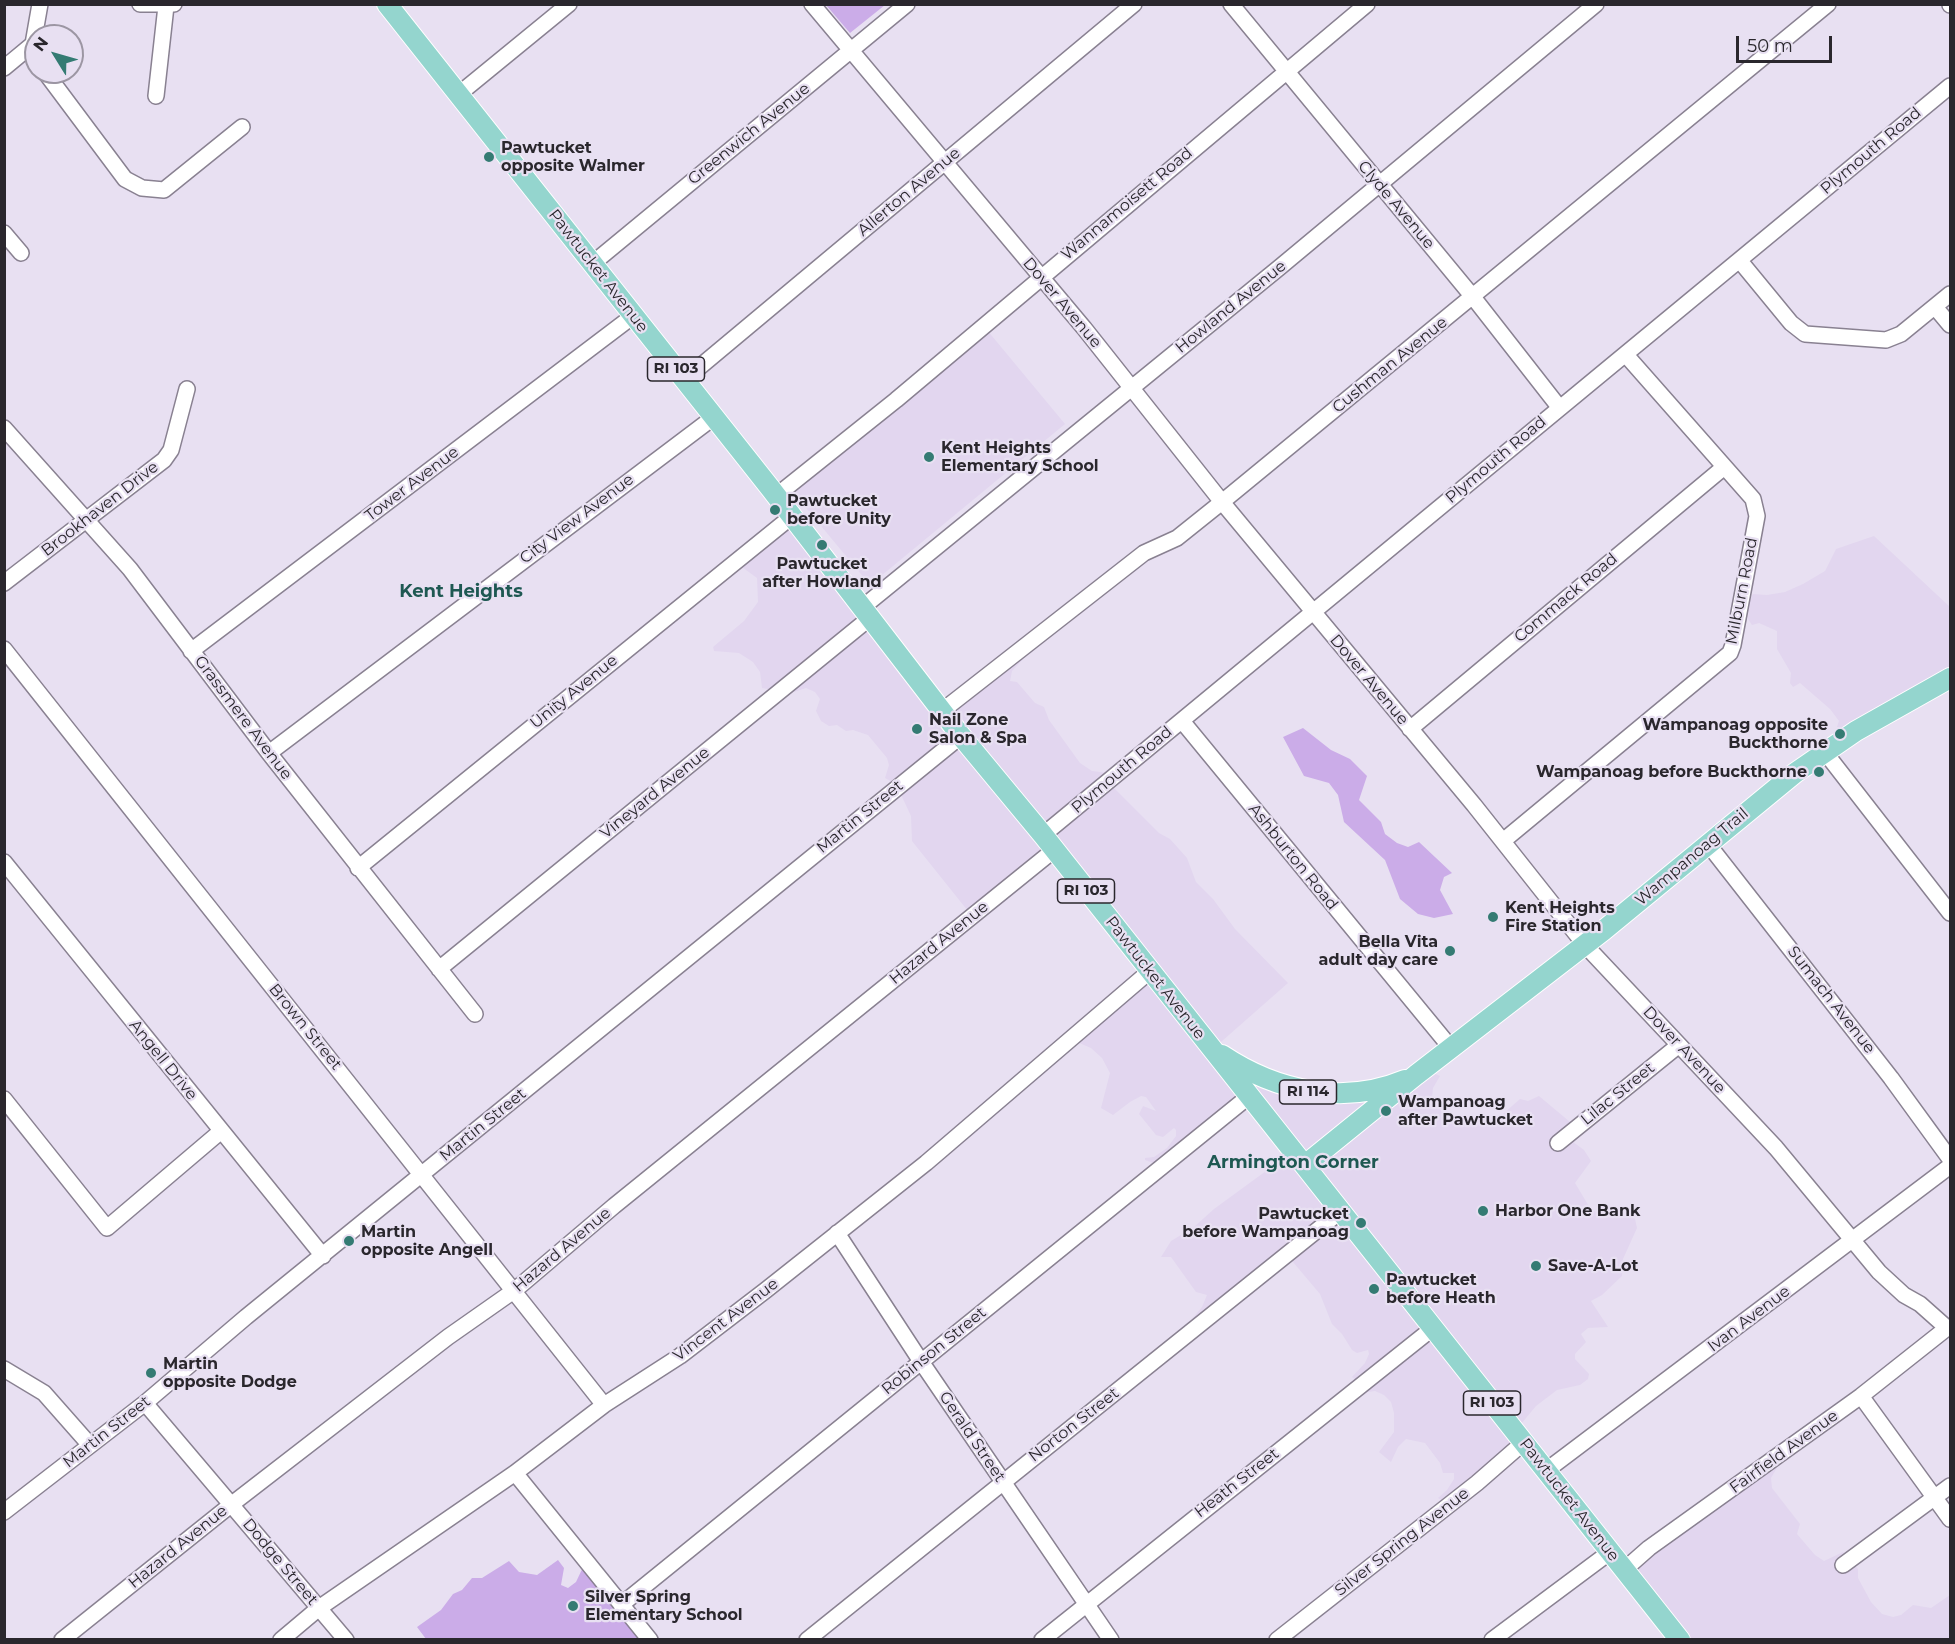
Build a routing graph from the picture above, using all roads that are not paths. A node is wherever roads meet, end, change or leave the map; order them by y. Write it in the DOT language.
graph roads {
  1 [pos="40,4"];
  2 [pos="140,4"];
  3 [pos="387,4"];
  4 [pos="569,4"];
  5 [pos="812,4"];
  6 [pos="907,4"];
  7 [pos="1134,4"];
  8 [pos="1231,4"];
  9 [pos="1366,4"];
  10 [pos="1596,4"];
  11 [pos="1828,4"];
  12 [pos="170,5"];
  13 [pos="36,24"];
  14 [pos="850,51"];
  15 [pos="24,59"];
  16 [pos="4,68"];
  17 [pos="1286,71"];
  18 [pos="54,84"];
  19 [pos="1950,86"];
  20 [pos="459,94"];
  21 [pos="156,96"];
  22 [pos="242,127"];
  23 [pos="945,162"];
  24 [pos="1378,185"];
  25 [pos="4,233"];
  26 [pos="21,253"];
  27 [pos="1740,261"];
  28 [pos="592,264"];
  29 [pos="1040,276"];
  30 [pos="1950,294"];
  31 [pos="1473,297"];
  32 [pos="1935,307"];
  33 [pos="633,316"];
  34 [pos="1950,325"];
  35 [pos="1626,355"];
  36 [pos="684,380"];
  37 [pos="1132,388"];
  38 [pos="187,389"];
  39 [pos="1559,407"];
  40 [pos="714,417"];
  41 [pos="4,428"];
  42 [pos="1724,468"];
  43 [pos="776,496"];
  44 [pos="1222,502"];
  45 [pos="791,516"];
  46 [pos="87,518"];
  47 [pos="4,583"];
  48 [pos="867,612"];
  49 [pos="1313,612"];
  50 [pos="4,650"];
  51 [pos="191,651"];
  52 [pos="1950,678"];
  53 [pos="942,711"];
  54 [pos="1182,721"];
  55 [pos="1410,729"];
  56 [pos="961,736"];
  57 [pos="1824,751"];
  58 [pos="269,753"];
  59 [pos="1503,841"];
  60 [pos="1048,843"];
  61 [pos="1708,844"];
  62 [pos="4,862"];
  63 [pos="358,868"];
  64 [pos="1950,913"];
  65 [pos="1585,945"];
  66 [pos="439,969"];
  67 [pos="1150,971"];
  68 [pos="475,1014"];
  69 [pos="1678,1045"];
  70 [pos="1210,1047"];
  71 [pos="1451,1048"];
  72 [pos="1416,1075"];
  73 [pos="1248,1097"];
  74 [pos="4,1099"];
  75 [pos="220,1132"];
  76 [pos="1558,1143"];
  77 [pos="1950,1159"];
  78 [pos="1305,1166"];
  79 [pos="1950,1166"];
  80 [pos="422,1175"];
  81 [pos="1341,1211"];
  82 [pos="837,1233"];
  83 [pos="1854,1241"];
  84 [pos="323,1256"];
  85 [pos="515,1290"];
  86 [pos="1433,1328"];
  87 [pos="1942,1332"];
  88 [pos="922,1363"];
  89 [pos="4,1369"];
  90 [pos="1862,1396"];
  91 [pos="145,1403"];
  92 [pos="604,1405"];
  93 [pos="1524,1442"];
  94 [pos="89,1444"];
  95 [pos="1546,1470"];
  96 [pos="515,1473"];
  97 [pos="1002,1482"];
  98 [pos="1950,1486"];
  99 [pos="1934,1496"];
  100 [pos="232,1504"];
  101 [pos="4,1512"];
  102 [pos="1950,1519"];
  103 [pos="1610,1552"];
  104 [pos="1843,1565"];
  105 [pos="1624,1570"];
  106 [pos="1087,1602"];
  107 [pos="621,1605"];
  108 [pos="319,1608"];
  109 [pos="62,1640"];
  110 [pos="281,1640"];
  111 [pos="346,1640"];
  112 [pos="650,1640"];
  113 [pos="807,1640"];
  114 [pos="1042,1640"];
  115 [pos="1111,1640"];
  116 [pos="1277,1640"];
  117 [pos="1492,1640"];
  118 [pos="1680,1640"];
  1 -- 13 [label="street"];
  2 -- 12 [label="street"];
  3 -- 20 [label="main road, Pawtucket Avenue / RI 103"];
  4 -- 20 [label="street"];
  5 -- 14 [label="street, Dover Avenue"];
  6 -- 14 [label="street, Greenwich Avenue"];
  7 -- 23 [label="street, Allerton Avenue"];
  8 -- 17 [label="street, Clyde Avenue"];
  9 -- 17 [label="street, Wannamoisett Road"];
  10 -- 24 [label="street, Howland Avenue"];
  11 -- 31 [label="street, Cushman Avenue"];
  12 -- 21 [label="street"];
  14 -- 23 [label="street, Dover Avenue"];
  14 -- 28 [label="street, Greenwich Avenue"];
  15 -- 16 [label="street"];
  17 -- 24 [label="street, Clyde Avenue"];
  17 -- 29 [label="street, Wannamoisett Road"];
  18 -- 22 [label="street"];
  19 -- 27 [label="street, Plymouth Road"];
  20 -- 28 [label="main road, Pawtucket Avenue / RI 103"];
  23 -- 29 [label="street, Dover Avenue"];
  23 -- 36 [label="street, Allerton Avenue"];
  24 -- 31 [label="street, Clyde Avenue"];
  24 -- 37 [label="street, Howland Avenue"];
  25 -- 26 [label="street"];
  27 -- 32 [label="street"];
  27 -- 35 [label="street, Plymouth Road"];
  28 -- 33 [label="main road, Pawtucket Avenue / RI 103"];
  29 -- 37 [label="street, Dover Avenue"];
  29 -- 43 [label="street, Wannamoisett Road"];
  30 -- 32 [label="street"];
  31 -- 39 [label="street, Clyde Avenue"];
  31 -- 44 [label="street, Cushman Avenue"];
  32 -- 34 [label="street"];
  33 -- 36 [label="main road, Pawtucket Avenue / RI 103"];
  33 -- 51 [label="street, Tower Avenue"];
  35 -- 39 [label="street, Plymouth Road"];
  35 -- 42 [label="street, Milburn Road"];
  36 -- 40 [label="main road, Pawtucket Avenue / RI 103"];
  37 -- 44 [label="street, Dover Avenue"];
  37 -- 48 [label="street, Howland Avenue"];
  38 -- 46 [label="street, Brookhaven Drive"];
  39 -- 49 [label="street, Plymouth Road"];
  40 -- 43 [label="main road, Pawtucket Avenue / RI 103"];
  40 -- 58 [label="street, City View Avenue"];
  41 -- 46 [label="street, Grassmere Avenue"];
  42 -- 55 [label="street, Commack Road"];
  42 -- 59 [label="street, Milburn Road"];
  43 -- 45 [label="main road, Pawtucket Avenue / RI 103"];
  44 -- 49 [label="street, Dover Avenue"];
  44 -- 53 [label="street, Cushman Avenue"];
  45 -- 48 [label="main road, Pawtucket Avenue / RI 103"];
  45 -- 63 [label="street, Unity Avenue"];
  46 -- 47 [label="street, Brookhaven Drive"];
  46 -- 51 [label="street, Grassmere Avenue"];
  48 -- 53 [label="main road, Pawtucket Avenue / RI 103"];
  48 -- 66 [label="street, Vineyard Avenue"];
  49 -- 54 [label="street, Plymouth Road"];
  49 -- 55 [label="street, Dover Avenue"];
  50 -- 80 [label="street, Brown Street"];
  51 -- 58 [label="street, Grassmere Avenue"];
  52 -- 57 [label="main road, Wampanoag Trail / RI 114"];
  53 -- 56 [label="main road, Pawtucket Avenue / RI 103"];
  54 -- 60 [label="street, Plymouth Road"];
  54 -- 71 [label="street, Ashburton Road"];
  55 -- 59 [label="street, Dover Avenue"];
  56 -- 60 [label="main road, Pawtucket Avenue / RI 103"];
  56 -- 80 [label="street, Martin Street"];
  57 -- 61 [label="main road, Wampanoag Trail / RI 114"];
  57 -- 64 [label="street"];
  58 -- 63 [label="street, Grassmere Avenue"];
  59 -- 65 [label="street, Dover Avenue"];
  60 -- 67 [label="main road, Pawtucket Avenue / RI 103"];
  60 -- 85 [label="street, Hazard Avenue"];
  61 -- 65 [label="main road, Wampanoag Trail / RI 114"];
  61 -- 77 [label="street, Sumach Avenue"];
  62 -- 75 [label="street, Angell Drive"];
  63 -- 66 [label="street, Grassmere Avenue"];
  65 -- 69 [label="street, Dover Avenue"];
  65 -- 71 [label="main road, Wampanoag Trail / RI 114"];
  66 -- 68 [label="street, Grassmere Avenue"];
  67 -- 70 [label="main road, Pawtucket Avenue / RI 103"];
  67 -- 82 [label="street, Vincent Avenue"];
  69 -- 76 [label="street, Lilac Street"];
  69 -- 83 [label="street, Dover Avenue"];
  70 -- 72 [label="main road, RI 114"];
  70 -- 73 [label="main road, Pawtucket Avenue / RI 103"];
  71 -- 72 [label="main road, Wampanoag Trail / RI 114"];
  72 -- 78 [label="main road, Wampanoag Trail / RI 114"];
  73 -- 78 [label="main road, Pawtucket Avenue / RI 103"];
  73 -- 88 [label="street, Robinson Street"];
  74 -- 75 [label="street"];
  75 -- 84 [label="street, Angell Drive"];
  78 -- 81 [label="main road, Pawtucket Avenue / RI 103"];
  79 -- 83 [label="street, Ivan Avenue"];
  80 -- 84 [label="street, Martin Street"];
  80 -- 85 [label="street, Brown Street"];
  81 -- 86 [label="main road, Pawtucket Avenue / RI 103"];
  81 -- 97 [label="street, Norton Street"];
  82 -- 88 [label="street, Gerald Street"];
  82 -- 92 [label="street, Vincent Avenue"];
  83 -- 87 [label="street, Dover Avenue"];
  83 -- 95 [label="street, Ivan Avenue"];
  84 -- 91 [label="street, Martin Street"];
  85 -- 92 [label="street, Brown Street"];
  85 -- 100 [label="street, Hazard Avenue"];
  86 -- 93 [label="main road, Pawtucket Avenue / RI 103"];
  86 -- 106 [label="street, Heath Street"];
  87 -- 90 [label="street, Fairfield Avenue"];
  88 -- 97 [label="street, Gerald Street"];
  88 -- 107 [label="street, Robinson Street"];
  89 -- 94 [label="street"];
  90 -- 99 [label="street"];
  90 -- 105 [label="street, Fairfield Avenue"];
  91 -- 94 [label="street, Martin Street"];
  91 -- 100 [label="street, Dodge Street"];
  92 -- 96 [label="street, Vincent Avenue"];
  93 -- 95 [label="main road, Pawtucket Avenue / RI 103"];
  93 -- 116 [label="street, Silver Spring Avenue"];
  94 -- 101 [label="street, Martin Street"];
  95 -- 103 [label="main road, Pawtucket Avenue / RI 103"];
  96 -- 107 [label="street"];
  96 -- 108 [label="street, Vincent Avenue"];
  97 -- 106 [label="street, Gerald Street"];
  97 -- 113 [label="street, Norton Street"];
  98 -- 99 [label="street"];
  99 -- 102 [label="street"];
  99 -- 104 [label="street"];
  100 -- 108 [label="street, Dodge Street"];
  100 -- 109 [label="street, Hazard Avenue"];
  103 -- 105 [label="main road, Pawtucket Avenue / RI 103"];
  103 -- 117 [label="street"];
  105 -- 118 [label="main road, Pawtucket Avenue / RI 103"];
  106 -- 114 [label="street, Heath Street"];
  106 -- 115 [label="street, Gerald Street"];
  107 -- 112 [label="street"];
  108 -- 110 [label="street, Vincent Avenue"];
  108 -- 111 [label="street, Dodge Street"];
}
